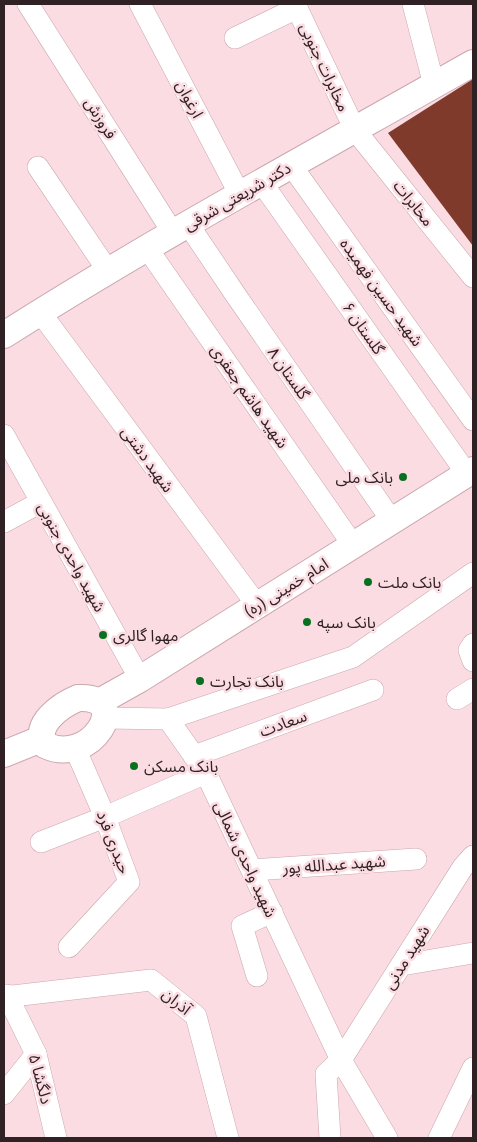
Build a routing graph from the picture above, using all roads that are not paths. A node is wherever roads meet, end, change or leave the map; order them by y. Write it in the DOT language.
graph roads {
  1 [pos="28,4"];
  2 [pos="140,4"];
  3 [pos="413,4"];
  4 [pos="296,6"];
  5 [pos="235,38"];
  6 [pos="473,63"];
  7 [pos="434,85"];
  8 [pos="356,130"];
  9 [pos="291,165"];
  10 [pos="38,167"];
  11 [pos="262,183"];
  12 [pos="240,195"];
  13 [pos="181,229"];
  14 [pos="147,248"];
  15 [pos="108,271"];
  16 [pos="473,277"];
  17 [pos="40,312"];
  18 [pos="4,335"];
  19 [pos="473,420"];
  20 [pos="4,435"];
  21 [pos="470,472"];
  22 [pos="41,502"];
  23 [pos="392,521"];
  24 [pos="4,522"];
  25 [pos="353,545"];
  26 [pos="473,573"];
  27 [pos="257,605"];
  28 [pos="473,644"];
  29 [pos="473,661"];
  30 [pos="140,679"];
  31 [pos="373,690"];
  32 [pos="102,710"];
  33 [pos="168,719"];
  34 [pos="41,739"];
  35 [pos="75,748"];
  36 [pos="4,754"];
  37 [pos="194,756"];
  38 [pos="206,773"];
  39 [pos="105,817"];
  40 [pos="41,842"];
  41 [pos="473,856"];
  42 [pos="416,859"];
  43 [pos="252,870"];
  44 [pos="272,912"];
  45 [pos="69,947"];
  46 [pos="473,953"];
  47 [pos="402,964"];
  48 [pos="257,976"];
  49 [pos="5,996"];
  50 [pos="36,1054"];
  51 [pos="342,1060"];
  52 [pos="473,1068"];
  53 [pos="4,1094"];
  54 [pos="56,1138"];
  55 [pos="228,1138"];
  56 [pos="330,1138"];
  57 [pos="387,1138"];
  58 [pos="439,1138"];
  1 -- 13 [label="street, فروزش"];
  2 -- 12 [label="street, ارغوان"];
  3 -- 7 [label="street"];
  4 -- 5 [label="street"];
  4 -- 8 [label="street, مخابرات جنوبی"];
  6 -- 7 [label="main road, دکتر شریعتی شرقی"];
  7 -- 8 [label="main road, دکتر شریعتی شرقی"];
  8 -- 9 [label="main road, دکتر شریعتی شرقی"];
  8 -- 16 [label="street, مخابرات"];
  9 -- 11 [label="main road, دکتر شریعتی شرقی"];
  9 -- 19 [label="street, شهيد حسین فهمیده"];
  10 -- 15 [label="street"];
  11 -- 12 [label="main road, دکتر شریعتی شرقی"];
  11 -- 21 [label="street, گلستان ۶"];
  12 -- 13 [label="main road, دکتر شریعتی شرقی"];
  13 -- 14 [label="main road, دکتر شریعتی شرقی"];
  13 -- 23 [label="street, گلستان ۸"];
  14 -- 15 [label="main road, دکتر شریعتی شرقی"];
  14 -- 25 [label="street, شهيد هاشم جعفری"];
  15 -- 17 [label="main road, دکتر شریعتی شرقی"];
  17 -- 18 [label="main road, دکتر شریعتی شرقی"];
  17 -- 27 [label="street, شهید دشتی"];
  20 -- 22 [label="street, شهید واحدی جنوبی"];
  21 -- 23 [label="main road, امام خمینی (ره)"];
  22 -- 24 [label="street"];
  22 -- 30 [label="street, شهید واحدی جنوبی"];
  23 -- 25 [label="main road, امام خمینی (ره)"];
  25 -- 27 [label="main road, امام خمینی (ره)"];
  26 -- 33 [label="street"];
  27 -- 30 [label="main road, امام خمینی (ره)"];
  28 -- 29 [label="street"];
  30 -- 32 [label="main road, امام خمینی (ره)"];
  31 -- 37 [label="street, سعادت"];
  32 -- 33 [label="street"];
  32 -- 34 [label="main road"];
  32 -- 35 [label="main road"];
  33 -- 37 [label="street, شهید واحدی شمالی"];
  34 -- 35 [label="main road"];
  34 -- 36 [label="main road"];
  35 -- 39 [label="street, حیدری فرد"];
  37 -- 38 [label="street, شهید واحدی شمالی"];
  38 -- 39 [label="street"];
  38 -- 43 [label="street, شهید واحدی شمالی"];
  39 -- 40 [label="street"];
  39 -- 45 [label="street, حیدری فرد"];
  41 -- 47 [label="street, شهيد مدنی"];
  42 -- 43 [label="street, شهید عبدالله پور"];
  43 -- 44 [label="street, شهید واحدی شمالی"];
  44 -- 48 [label="street"];
  44 -- 51 [label="street, شهید واحدی شمالی"];
  46 -- 47 [label="street"];
  47 -- 51 [label="street, شهيد مدنی"];
  49 -- 50 [label="street, دلگشا ۵"];
  49 -- 55 [label="street, آذران"];
  50 -- 53 [label="street"];
  50 -- 54 [label="street, دلگشا ۵"];
  51 -- 56 [label="street, شهيد مدنی"];
  51 -- 57 [label="street, شهید واحدی شمالی"];
  52 -- 58 [label="street"];
}
